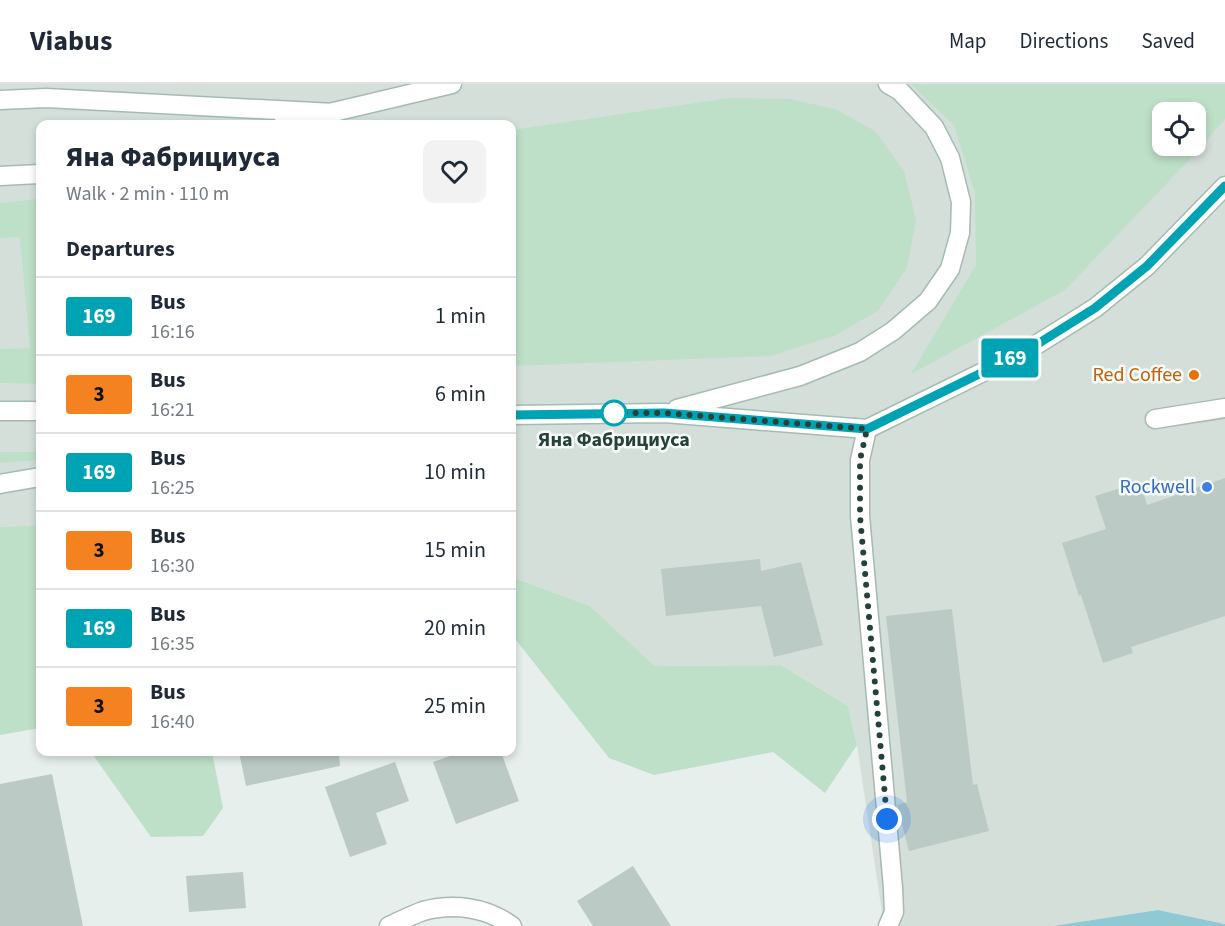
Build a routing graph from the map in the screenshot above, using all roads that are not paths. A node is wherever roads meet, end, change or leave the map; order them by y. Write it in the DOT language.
graph roads {
  1 [pos="452,84"];
  2 [pos="888,84"];
  3 [pos="0,100"];
  4 [pos="334,113"];
  5 [pos="302,120"];
  6 [pos="36,174"];
  7 [pos="0,176"];
  8 [pos="1225,186"];
  9 [pos="1225,408"];
  10 [pos="0,411"];
  11 [pos="36,411"];
  12 [pos="664,413"];
  13 [pos="516,415"];
  14 [pos="1155,419"];
  15 [pos="867,429"];
  16 [pos="36,478"];
  17 [pos="0,484"];
  18 [pos="389,926"];
  19 [pos="512,926"];
  20 [pos="888,926"];
  1 -- 4 [label="main road"];
  2 -- 12 [label="main road"];
  3 -- 4 [label="main road"];
  4 -- 5 [label="main road"];
  6 -- 7 [label="main road"];
  8 -- 15 [label="main road"];
  9 -- 14 [label="main road"];
  10 -- 11 [label="main road"];
  12 -- 13 [label="main road"];
  12 -- 15 [label="main road"];
  15 -- 20 [label="main road"];
  16 -- 17 [label="main road"];
  18 -- 19 [label="main road"];
}
